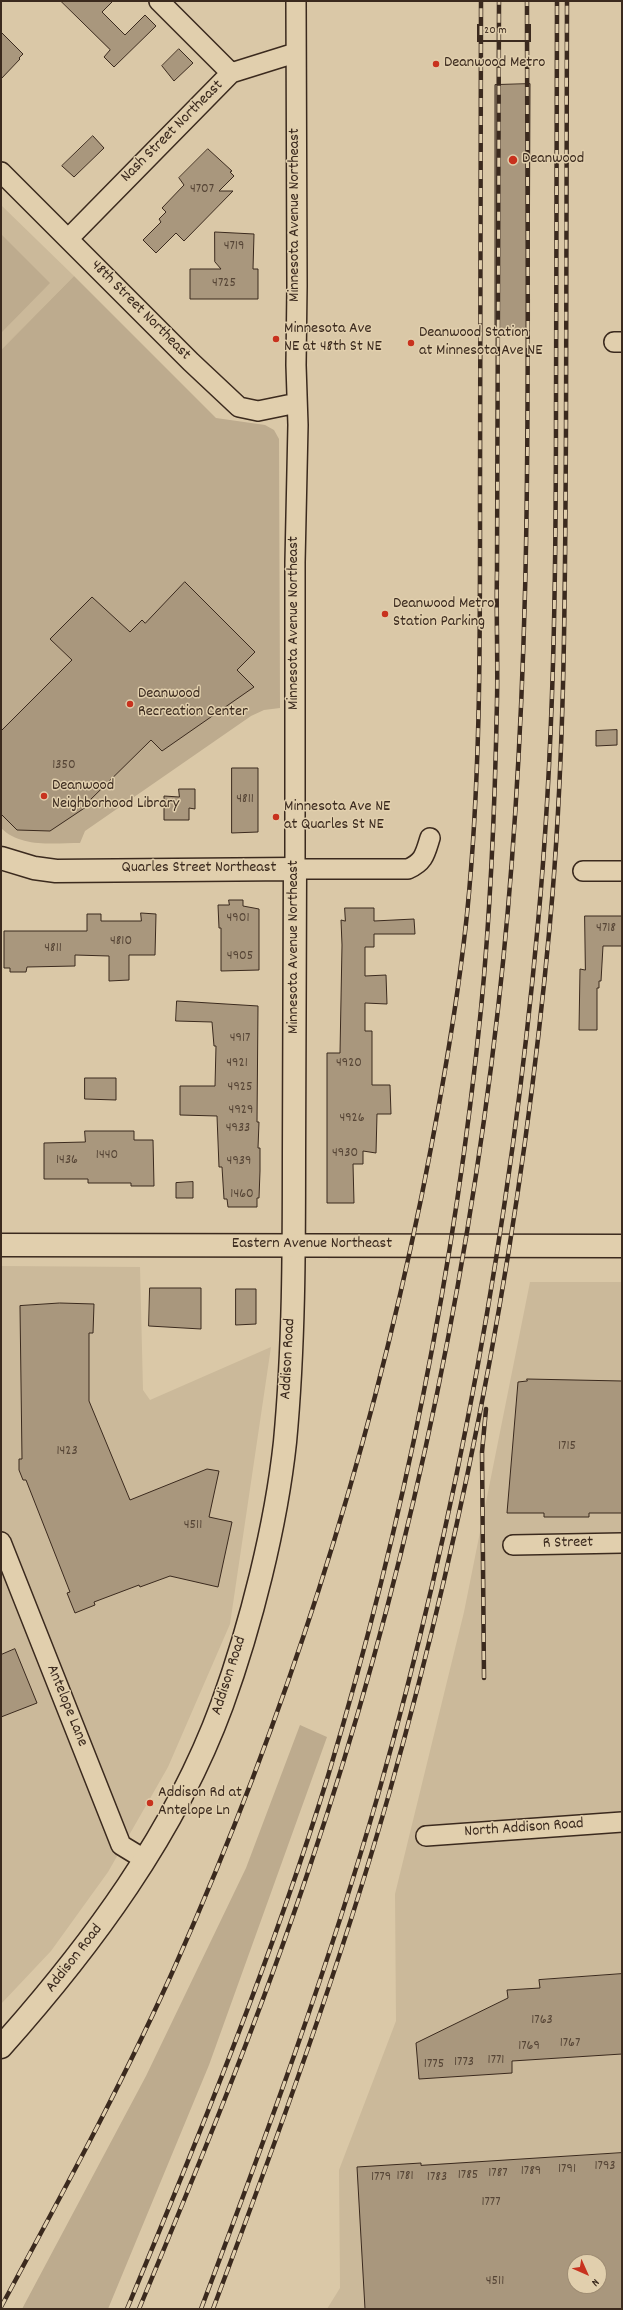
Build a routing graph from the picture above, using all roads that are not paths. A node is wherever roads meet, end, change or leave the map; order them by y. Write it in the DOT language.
graph roads {
  1 [pos="159,1"];
  2 [pos="296,1"];
  3 [pos="295,53"];
  4 [pos="232,73"];
  5 [pos="1,172"];
  6 [pos="68,239"];
  7 [pos="297,403"];
  8 [pos="430,838"];
  9 [pos="3,862"];
  10 [pos="295,869"];
  11 [pos="583,871"];
  12 [pos="622,871"];
  13 [pos="1,1244"];
  14 [pos="294,1245"];
  15 [pos="622,1246"];
  16 [pos="1,1542"];
  17 [pos="622,1543"];
  18 [pos="513,1545"];
  19 [pos="622,1822"];
  20 [pos="426,1836"];
  21 [pos="144,1859"];
  22 [pos="1,2047"];
  1 -- 4 [label="street"];
  2 -- 3 [label="street, Minnesota Avenue Northeast"];
  3 -- 4 [label="street, Nash Street Northeast"];
  3 -- 7 [label="street, Minnesota Avenue Northeast"];
  4 -- 6 [label="street, Nash Street Northeast"];
  5 -- 6 [label="street, 48th Street Northeast"];
  6 -- 7 [label="street, 48th Street Northeast"];
  7 -- 10 [label="street, Minnesota Avenue Northeast"];
  8 -- 10 [label="street, Quarles Street Northeast"];
  9 -- 10 [label="street, Quarles Street Northeast"];
  10 -- 14 [label="street, Minnesota Avenue Northeast"];
  11 -- 12 [label="street"];
  13 -- 14 [label="street, Eastern Avenue Northeast"];
  14 -- 15 [label="street, Eastern Avenue Northeast"];
  14 -- 21 [label="street, Addison Road"];
  16 -- 21 [label="street, Antelope Lane"];
  17 -- 18 [label="street, R Street"];
  19 -- 20 [label="street, North Addison Road"];
  21 -- 22 [label="street, Addison Road"];
}
